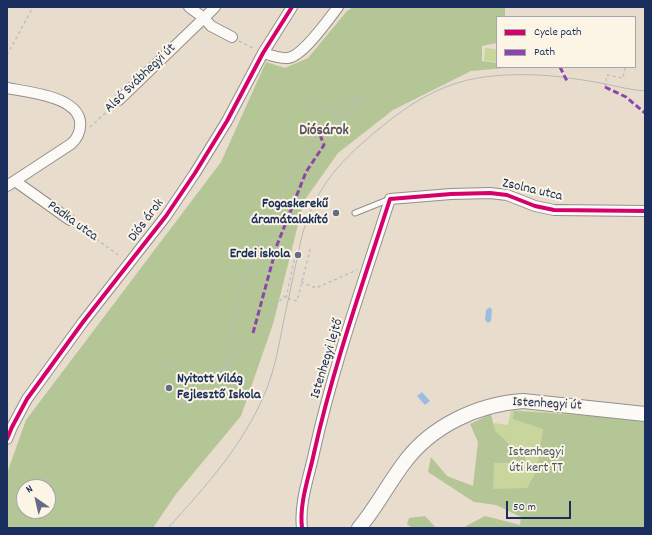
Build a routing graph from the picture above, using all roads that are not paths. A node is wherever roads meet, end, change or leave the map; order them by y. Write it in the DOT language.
graph roads {
  1 [pos="215,7"];
  2 [pos="292,7"];
  3 [pos="338,7"];
  4 [pos="196,12"];
  5 [pos="232,37"];
  6 [pos="263,53"];
  7 [pos="7,88"];
  8 [pos="119,100"];
  9 [pos="11,183"];
  10 [pos="390,199"];
  11 [pos="645,212"];
  12 [pos="355,213"];
  13 [pos="70,220"];
  14 [pos="645,414"];
  15 [pos="7,439"];
  16 [pos="302,528"];
  17 [pos="359,528"];
  1 -- 4 [label="street, Alsó Svábhegyi út"];
  2 -- 6 [label="street, Diós árok"];
  3 -- 6 [label="street"];
  4 -- 5 [label="street"];
  4 -- 8 [label="street, Alsó Svábhegyi út"];
  6 -- 15 [label="street, Diós árok"];
  7 -- 9 [label="street"];
  9 -- 13 [label="street, Padka utca"];
  10 -- 11 [label="street, Zsolna utca"];
  10 -- 12 [label="lane"];
  10 -- 16 [label="street, Istenhegyi lejtő"];
  14 -- 17 [label="street, Istenhegyi út"];
}
